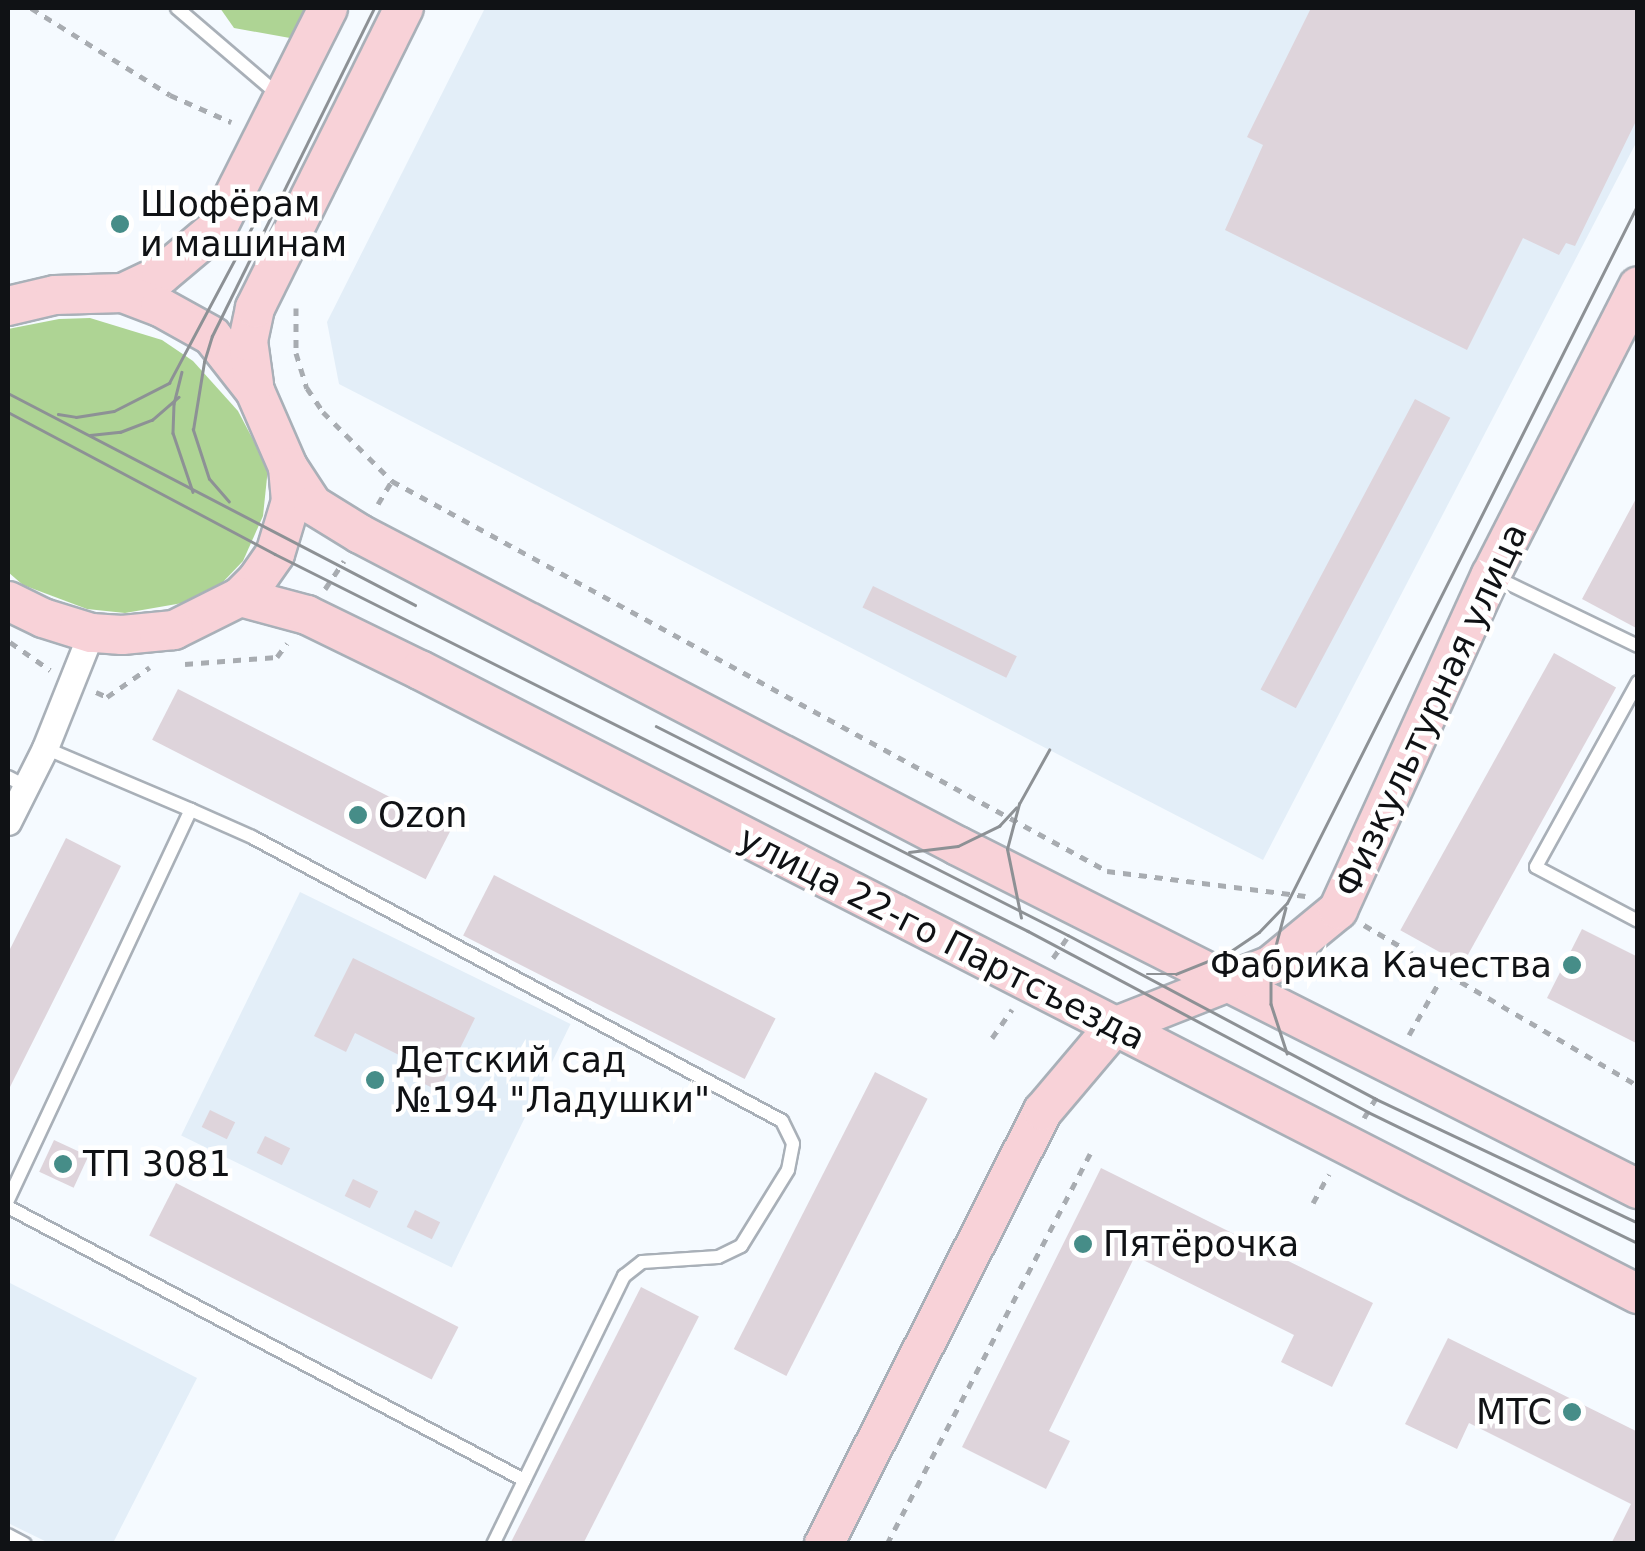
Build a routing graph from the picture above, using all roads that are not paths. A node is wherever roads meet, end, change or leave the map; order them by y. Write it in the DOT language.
graph roads {
  1 [pos="177,8"];
  2 [pos="328,8"];
  3 [pos="404,8"];
  4 [pos="282,98"];
  5 [pos="1638,286"];
  6 [pos="123,293"];
  7 [pos="8,306"];
  8 [pos="255,391"];
  9 [pos="288,467"];
  10 [pos="1491,575"];
  11 [pos="240,598"];
  12 [pos="8,601"];
  13 [pos="92,633"];
  14 [pos="1638,646"];
  15 [pos="1638,682"];
  16 [pos="44,748"];
  17 [pos="16,781"];
  18 [pos="192,810"];
  19 [pos="8,822"];
  20 [pos="1638,921"];
  21 [pos="1231,982"];
  22 [pos="1114,1027"];
  23 [pos="1638,1189"];
  24 [pos="8,1204"];
  25 [pos="1638,1294"];
  26 [pos="524,1480"];
  27 [pos="8,1535"];
  28 [pos="25,1544"];
  29 [pos="493,1544"];
  30 [pos="824,1544"];
  1 -- 4 [label="lane"];
  2 -- 4 [label="main road"];
  3 -- 8 [label="main road"];
  4 -- 6 [label="main road"];
  5 -- 10 [label="main road, Физкультурная улица"];
  6 -- 7 [label="main road"];
  6 -- 8 [label="main road"];
  8 -- 9 [label="main road"];
  9 -- 11 [label="main road"];
  9 -- 21 [label="main road"];
  10 -- 14 [label="lane"];
  10 -- 21 [label="main road, Физкультурная улица"];
  11 -- 13 [label="main road"];
  11 -- 22 [label="main road, улица 22-го Партсъезда"];
  12 -- 13 [label="main road"];
  13 -- 16 [label="street"];
  15 -- 20 [label="lane"];
  16 -- 17 [label="street"];
  16 -- 18 [label="lane"];
  17 -- 19 [label="street"];
  18 -- 24 [label="lane"];
  18 -- 26 [label="lane"];
  21 -- 22 [label="main road, Физкультурная улица"];
  21 -- 23 [label="main road"];
  22 -- 25 [label="main road, улица 22-го Партсъезда"];
  22 -- 30 [label="main road, Физкультурная улица"];
  24 -- 26 [label="lane"];
  26 -- 29 [label="lane"];
  27 -- 28 [label="lane"];
}
